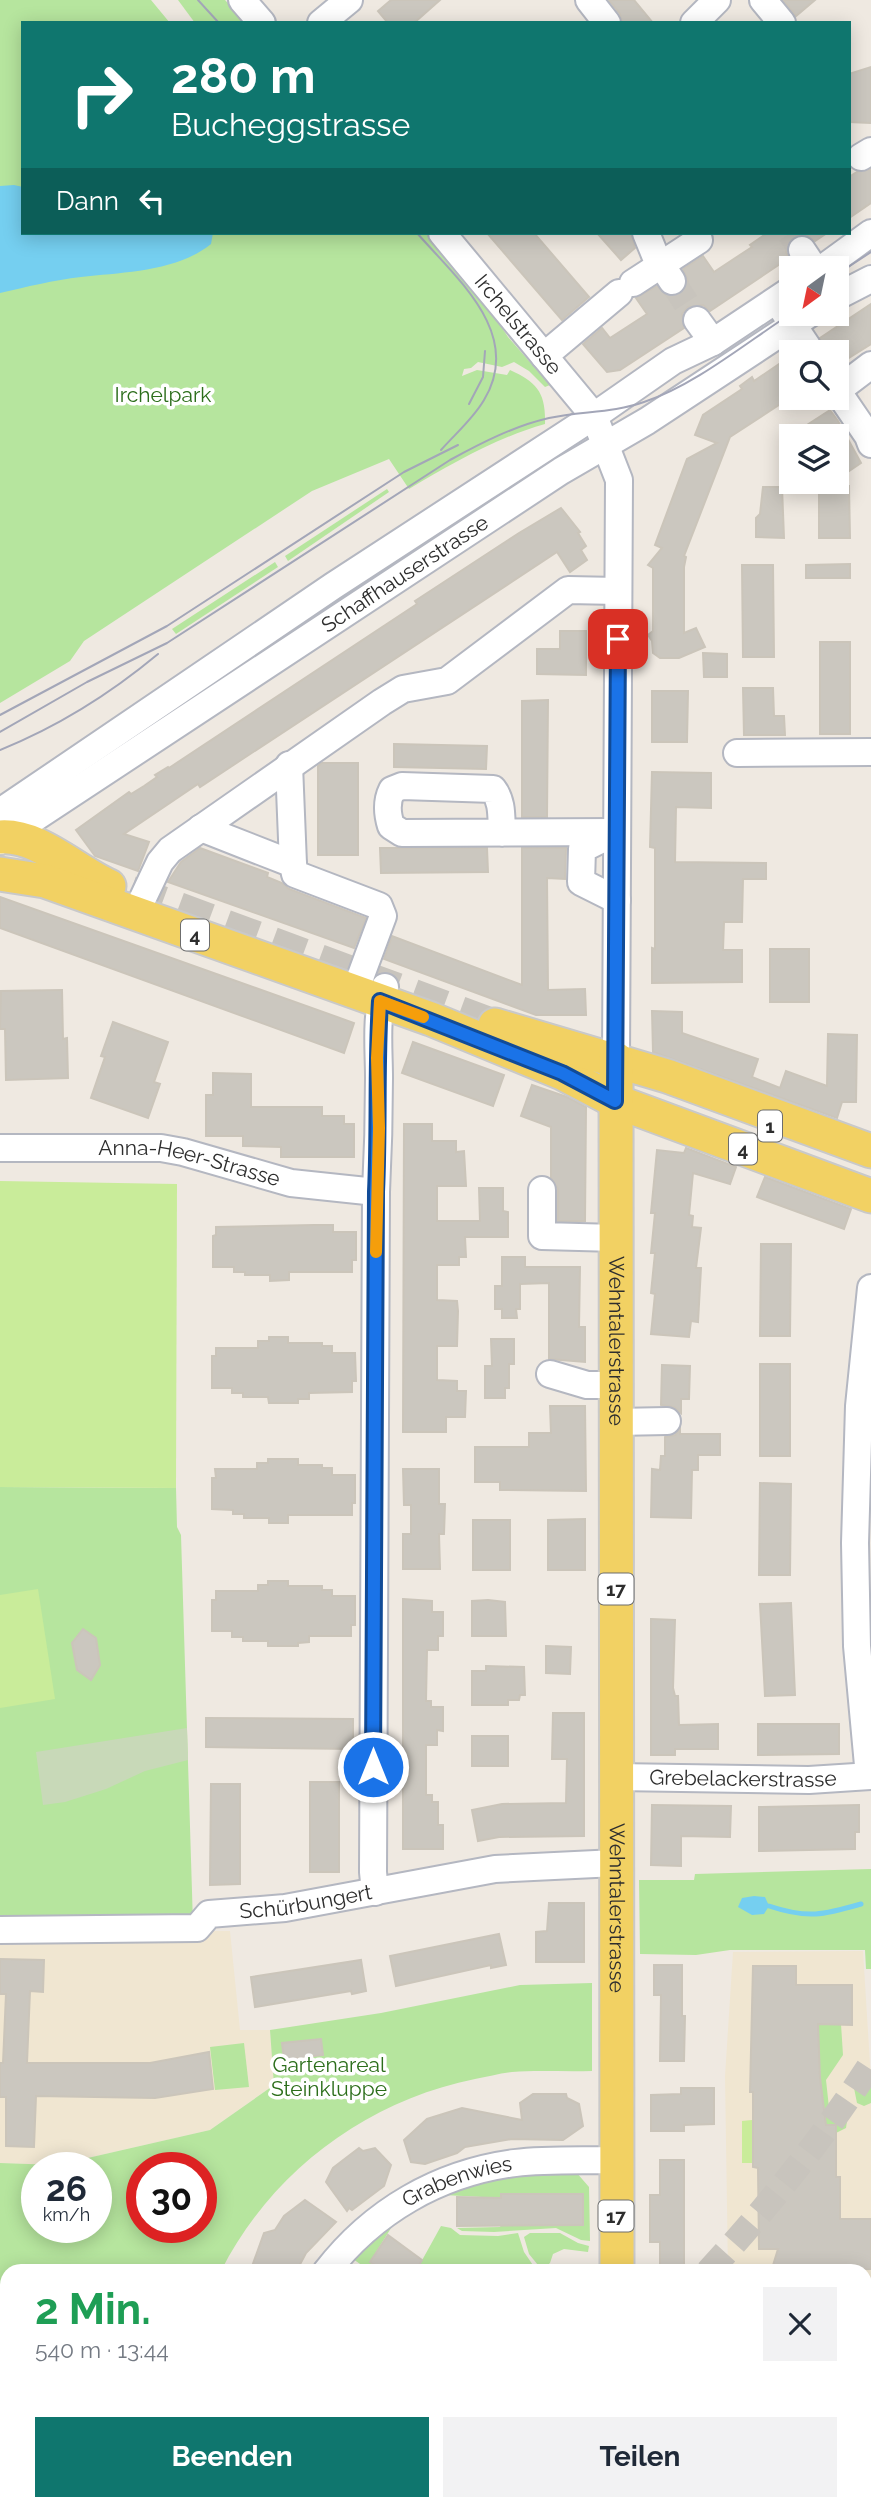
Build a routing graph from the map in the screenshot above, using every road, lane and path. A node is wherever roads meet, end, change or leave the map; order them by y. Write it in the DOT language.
graph roads {
  1 [pos="242,0"];
  2 [pos="349,0"];
  3 [pos="589,0"];
  4 [pos="718,0"];
  5 [pos="763,0"];
  6 [pos="260,21"];
  7 [pos="323,21"];
  8 [pos="605,21"];
  9 [pos="697,21"];
  10 [pos="780,21"];
  11 [pos="447,235"];
  12 [pos="647,235"];
  13 [pos="855,237"];
  14 [pos="699,240"];
  15 [pos="835,256"];
  16 [pos="666,273"];
  17 [pos="871,279"];
  18 [pos="849,290"];
  19 [pos="779,298"];
  20 [pos="697,320"];
  21 [pos="804,328"];
  22 [pos="713,342"];
  23 [pos="544,356"];
  24 [pos="871,365"];
  25 [pos="849,381"];
  26 [pos="849,408"];
  27 [pos="594,416"];
  28 [pos="606,444"];
  29 [pos="871,444"];
  30 [pos="618,591"];
  31 [pos="871,752"];
  32 [pos="737,754"];
  33 [pos="289,765"];
  34 [pos="60,801"];
  35 [pos="5,825"];
  36 [pos="201,828"];
  37 [pos="617,832"];
  38 [pos="502,833"];
  39 [pos="54,855"];
  40 [pos="293,864"];
  41 [pos="4,874"];
  42 [pos="142,900"];
  43 [pos="617,900"];
  44 [pos="375,989"];
  45 [pos="616,1059"];
  46 [pos="615,1101"];
  47 [pos="0,1148"];
  48 [pos="871,1151"];
  49 [pos="871,1162"];
  50 [pos="871,1178"];
  51 [pos="542,1190"];
  52 [pos="376,1192"];
  53 [pos="871,1196"];
  54 [pos="616,1238"];
  55 [pos="871,1288"];
  56 [pos="550,1374"];
  57 [pos="616,1385"];
  58 [pos="667,1421"];
  59 [pos="616,1422"];
  60 [pos="870,1776"];
  61 [pos="615,1777"];
  62 [pos="616,1863"];
  63 [pos="375,1892"];
  64 [pos="0,1930"];
  65 [pos="616,2160"];
  66 [pos="333,2264"];
  67 [pos="617,2264"];
  1 -- 6 [label="street"];
  2 -- 7 [label="street"];
  3 -- 8 [label="street"];
  4 -- 9 [label="street"];
  5 -- 10 [label="street"];
  11 -- 23 [label="street, Irchelstrasse"];
  12 -- 16 [label="street"];
  13 -- 15 [label="street"];
  14 -- 16 [label="street"];
  16 -- 23 [label="street"];
  17 -- 18 [label="street"];
  19 -- 22 [label="street, Schaffhauserstrasse"];
  20 -- 22 [label="street"];
  21 -- 28 [label="street, Schaffhauserstrasse"];
  22 -- 27 [label="street, Schaffhauserstrasse"];
  23 -- 27 [label="street, Irchelstrasse"];
  24 -- 25 [label="street"];
  26 -- 29 [label="street"];
  27 -- 28 [label="street, Wehntalerstrasse"];
  27 -- 35 [label="street, Schaffhauserstrasse"];
  28 -- 30 [label="street, Wehntalerstrasse"];
  28 -- 34 [label="street, Schaffhauserstrasse"];
  30 -- 33 [label="street"];
  30 -- 37 [label="street, Wehntalerstrasse"];
  31 -- 32 [label="street"];
  33 -- 36 [label="street"];
  33 -- 40 [label="street"];
  34 -- 35 [label="street, Schaffhauserstrasse"];
  34 -- 39 [label="street"];
  35 -- 39 [label="main road, 4"];
  35 -- 41 [label="street"];
  36 -- 40 [label="street"];
  36 -- 42 [label="street"];
  37 -- 38 [label="street"];
  37 -- 43 [label="street, Wehntalerstrasse"];
  37 -- 43 [label="street"];
  39 -- 42 [label="main road, 4"];
  40 -- 44 [label="street"];
  41 -- 44 [label="main road, 4"];
  42 -- 44 [label="main road, 4"];
  43 -- 45 [label="street, Wehntalerstrasse"];
  44 -- 45 [label="main road, 4"];
  44 -- 46 [label="main road, 4"];
  44 -- 52 [label="street"];
  45 -- 46 [label="main road, Wehntalerstrasse"];
  45 -- 48 [label="main road, 4"];
  46 -- 53 [label="main road, 4"];
  46 -- 54 [label="main road, Wehntalerstrasse / 17"];
  47 -- 52 [label="street, Anna-Heer-Strasse"];
  49 -- 50 [label="main road, 1"];
  51 -- 54 [label="street"];
  52 -- 63 [label="street"];
  54 -- 57 [label="main road, Wehntalerstrasse / 17"];
  55 -- 60 [label="street"];
  56 -- 57 [label="street"];
  57 -- 59 [label="main road, Wehntalerstrasse / 17"];
  58 -- 59 [label="street"];
  59 -- 61 [label="main road, Wehntalerstrasse / 17"];
  60 -- 61 [label="street, Grebelackerstrasse"];
  61 -- 62 [label="main road, Wehntalerstrasse / 17"];
  62 -- 63 [label="street, Schürbungert"];
  62 -- 65 [label="main road, Wehntalerstrasse / 17"];
  63 -- 64 [label="street, Schürbungert"];
  65 -- 66 [label="street, Grabenwies"];
  65 -- 67 [label="main road, Wehntalerstrasse / 17"];
}
